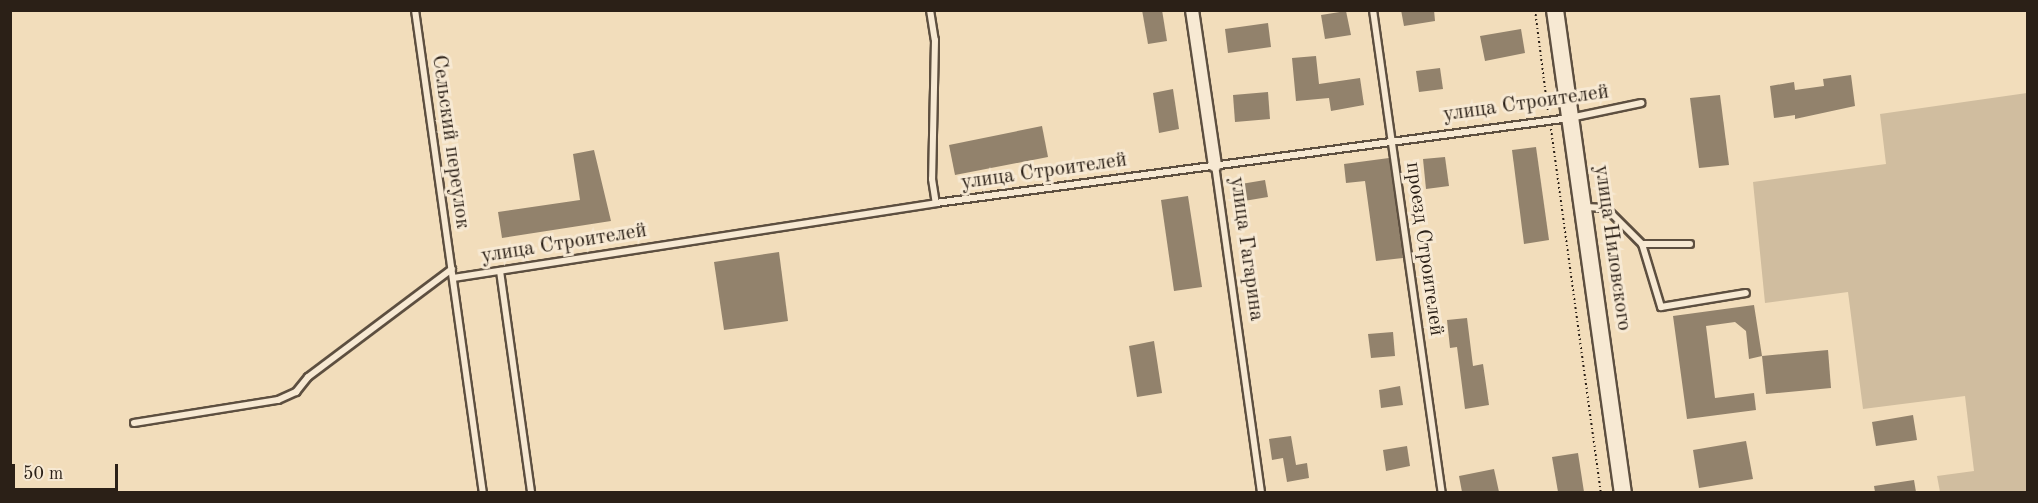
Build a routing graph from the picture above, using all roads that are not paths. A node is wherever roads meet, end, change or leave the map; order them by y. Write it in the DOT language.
graph roads {
  1 [pos="415,10"];
  2 [pos="930,10"];
  3 [pos="1192,10"];
  4 [pos="1373,10"];
  5 [pos="1555,10"];
  6 [pos="1641,103"];
  7 [pos="1570,118"];
  8 [pos="1391,139"];
  9 [pos="1215,165"];
  10 [pos="936,203"];
  11 [pos="1584,207"];
  12 [pos="1642,244"];
  13 [pos="1690,244"];
  14 [pos="452,269"];
  15 [pos="500,271"];
  16 [pos="453,278"];
  17 [pos="1746,293"];
  18 [pos="134,423"];
  19 [pos="483,492"];
  20 [pos="531,492"];
  21 [pos="1261,492"];
  22 [pos="1442,492"];
  23 [pos="1623,492"];
  1 -- 14 [label="lane, Сельский переулок"];
  2 -- 10 [label="lane"];
  3 -- 9 [label="street, улица Гагарина"];
  4 -- 8 [label="lane, проезд Строителей"];
  5 -- 7 [label="street, улица Ниловского"];
  6 -- 7 [label="lane, улица Строителей"];
  7 -- 8 [label="lane, улица Строителей"];
  7 -- 11 [label="street, улица Ниловского"];
  8 -- 9 [label="lane, улица Строителей"];
  8 -- 22 [label="lane, проезд Строителей"];
  9 -- 10 [label="lane, улица Строителей"];
  9 -- 21 [label="lane, улица Гагарина"];
  10 -- 15 [label="lane, улица Строителей"];
  11 -- 12 [label="lane"];
  11 -- 23 [label="street, улица Ниловского"];
  12 -- 13 [label="lane"];
  12 -- 17 [label="lane"];
  14 -- 16 [label="lane, Сельский переулок"];
  14 -- 18 [label="lane"];
  15 -- 16 [label="lane, улица Строителей"];
  15 -- 20 [label="lane"];
  16 -- 19 [label="lane, Сельский переулок"];
}
